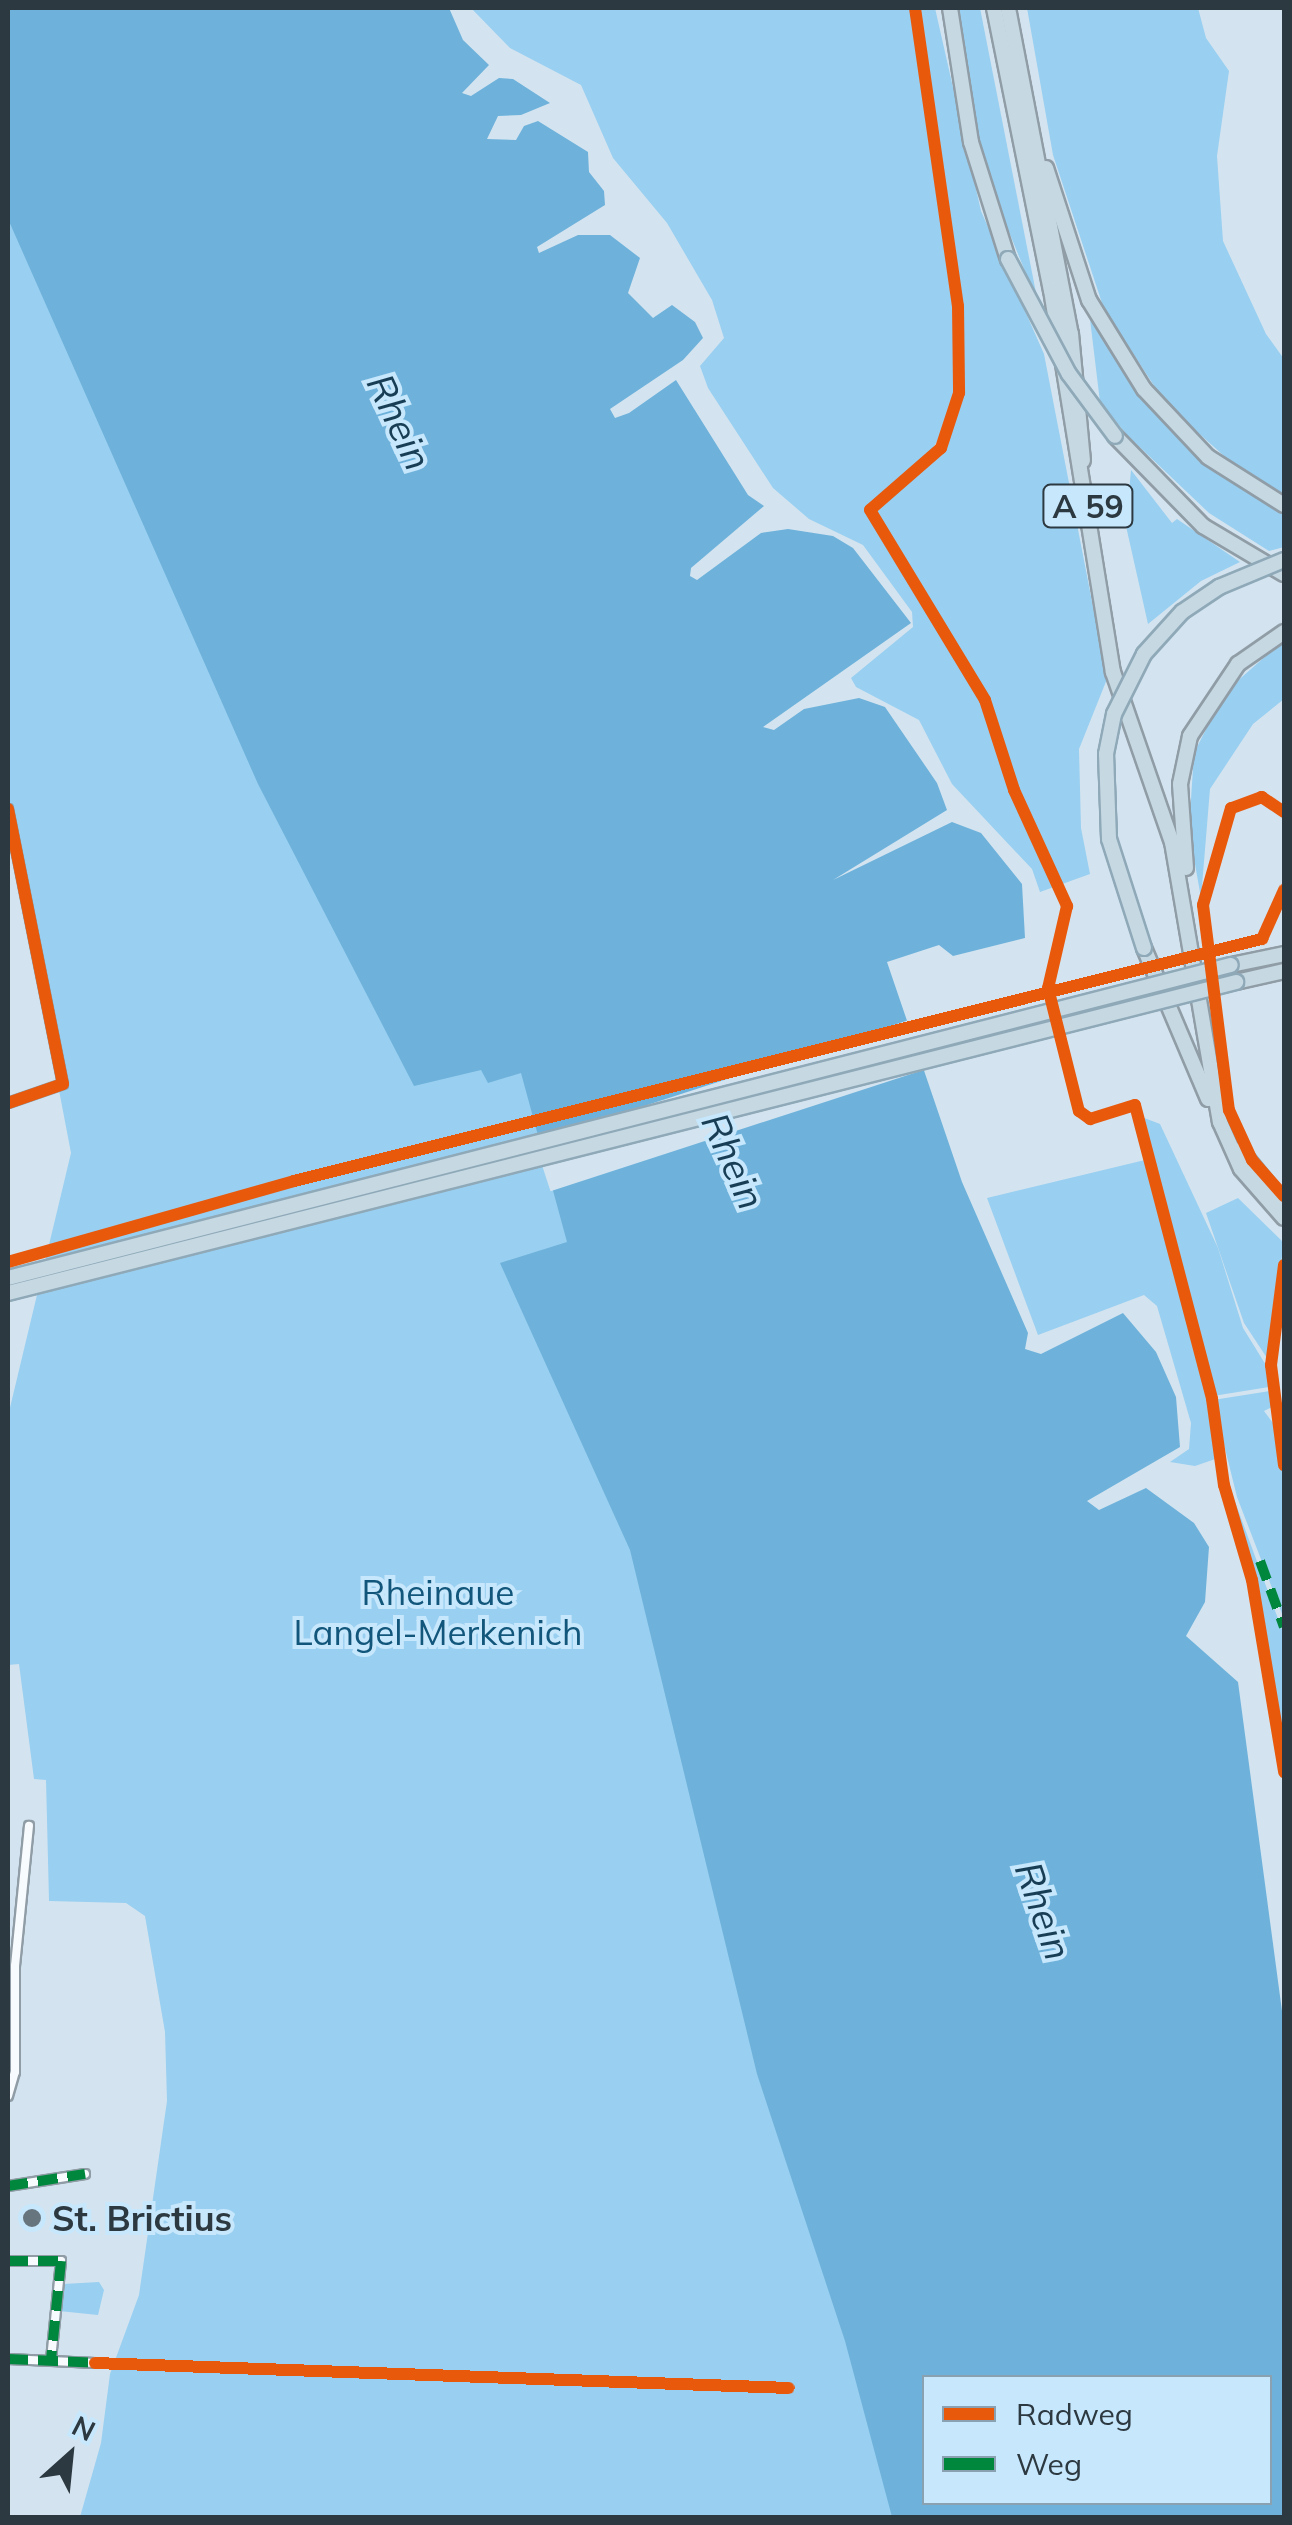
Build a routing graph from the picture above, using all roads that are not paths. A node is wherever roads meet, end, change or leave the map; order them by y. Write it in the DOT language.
graph roads {
  1 [pos="950,8"];
  2 [pos="994,8"];
  3 [pos="1008,8"];
  4 [pos="1035,134"];
  5 [pos="1284,505"];
  6 [pos="1284,560"];
  7 [pos="1284,574"];
  8 [pos="1284,632"];
  9 [pos="8,810"];
  10 [pos="1186,868"];
  11 [pos="1284,954"];
  12 [pos="1284,971"];
  13 [pos="8,1102"];
  14 [pos="1225,1137"];
  15 [pos="1284,1204"];
  16 [pos="1284,1218"];
  17 [pos="8,1278"];
  18 [pos="8,1292"];
  19 [pos="28,1826"];
  20 [pos="8,2096"];
  21 [pos="84,2174"];
  22 [pos="8,2186"];
  23 [pos="8,2261"];
  24 [pos="8,2358"];
  25 [pos="51,2360"];
  26 [pos="94,2363"];
  1 -- 7 [label="highway, bridge"];
  2 -- 14 [label="highway, A 59"];
  3 -- 4 [label="highway, A 59"];
  4 -- 5 [label="highway, A 59"];
  4 -- 10 [label="highway, A 59"];
  6 -- 14 [label="highway, bridge"];
  8 -- 10 [label="highway"];
  9 -- 13 [label="street"];
  10 -- 15 [label="highway, A 59"];
  11 -- 17 [label="highway, bridge"];
  12 -- 18 [label="highway, bridge"];
  14 -- 16 [label="highway, A 59"];
  19 -- 20 [label="street"];
  21 -- 22 [label="street"];
  23 -- 25 [label="street"];
  24 -- 25 [label="street"];
  25 -- 26 [label="street"];
}
